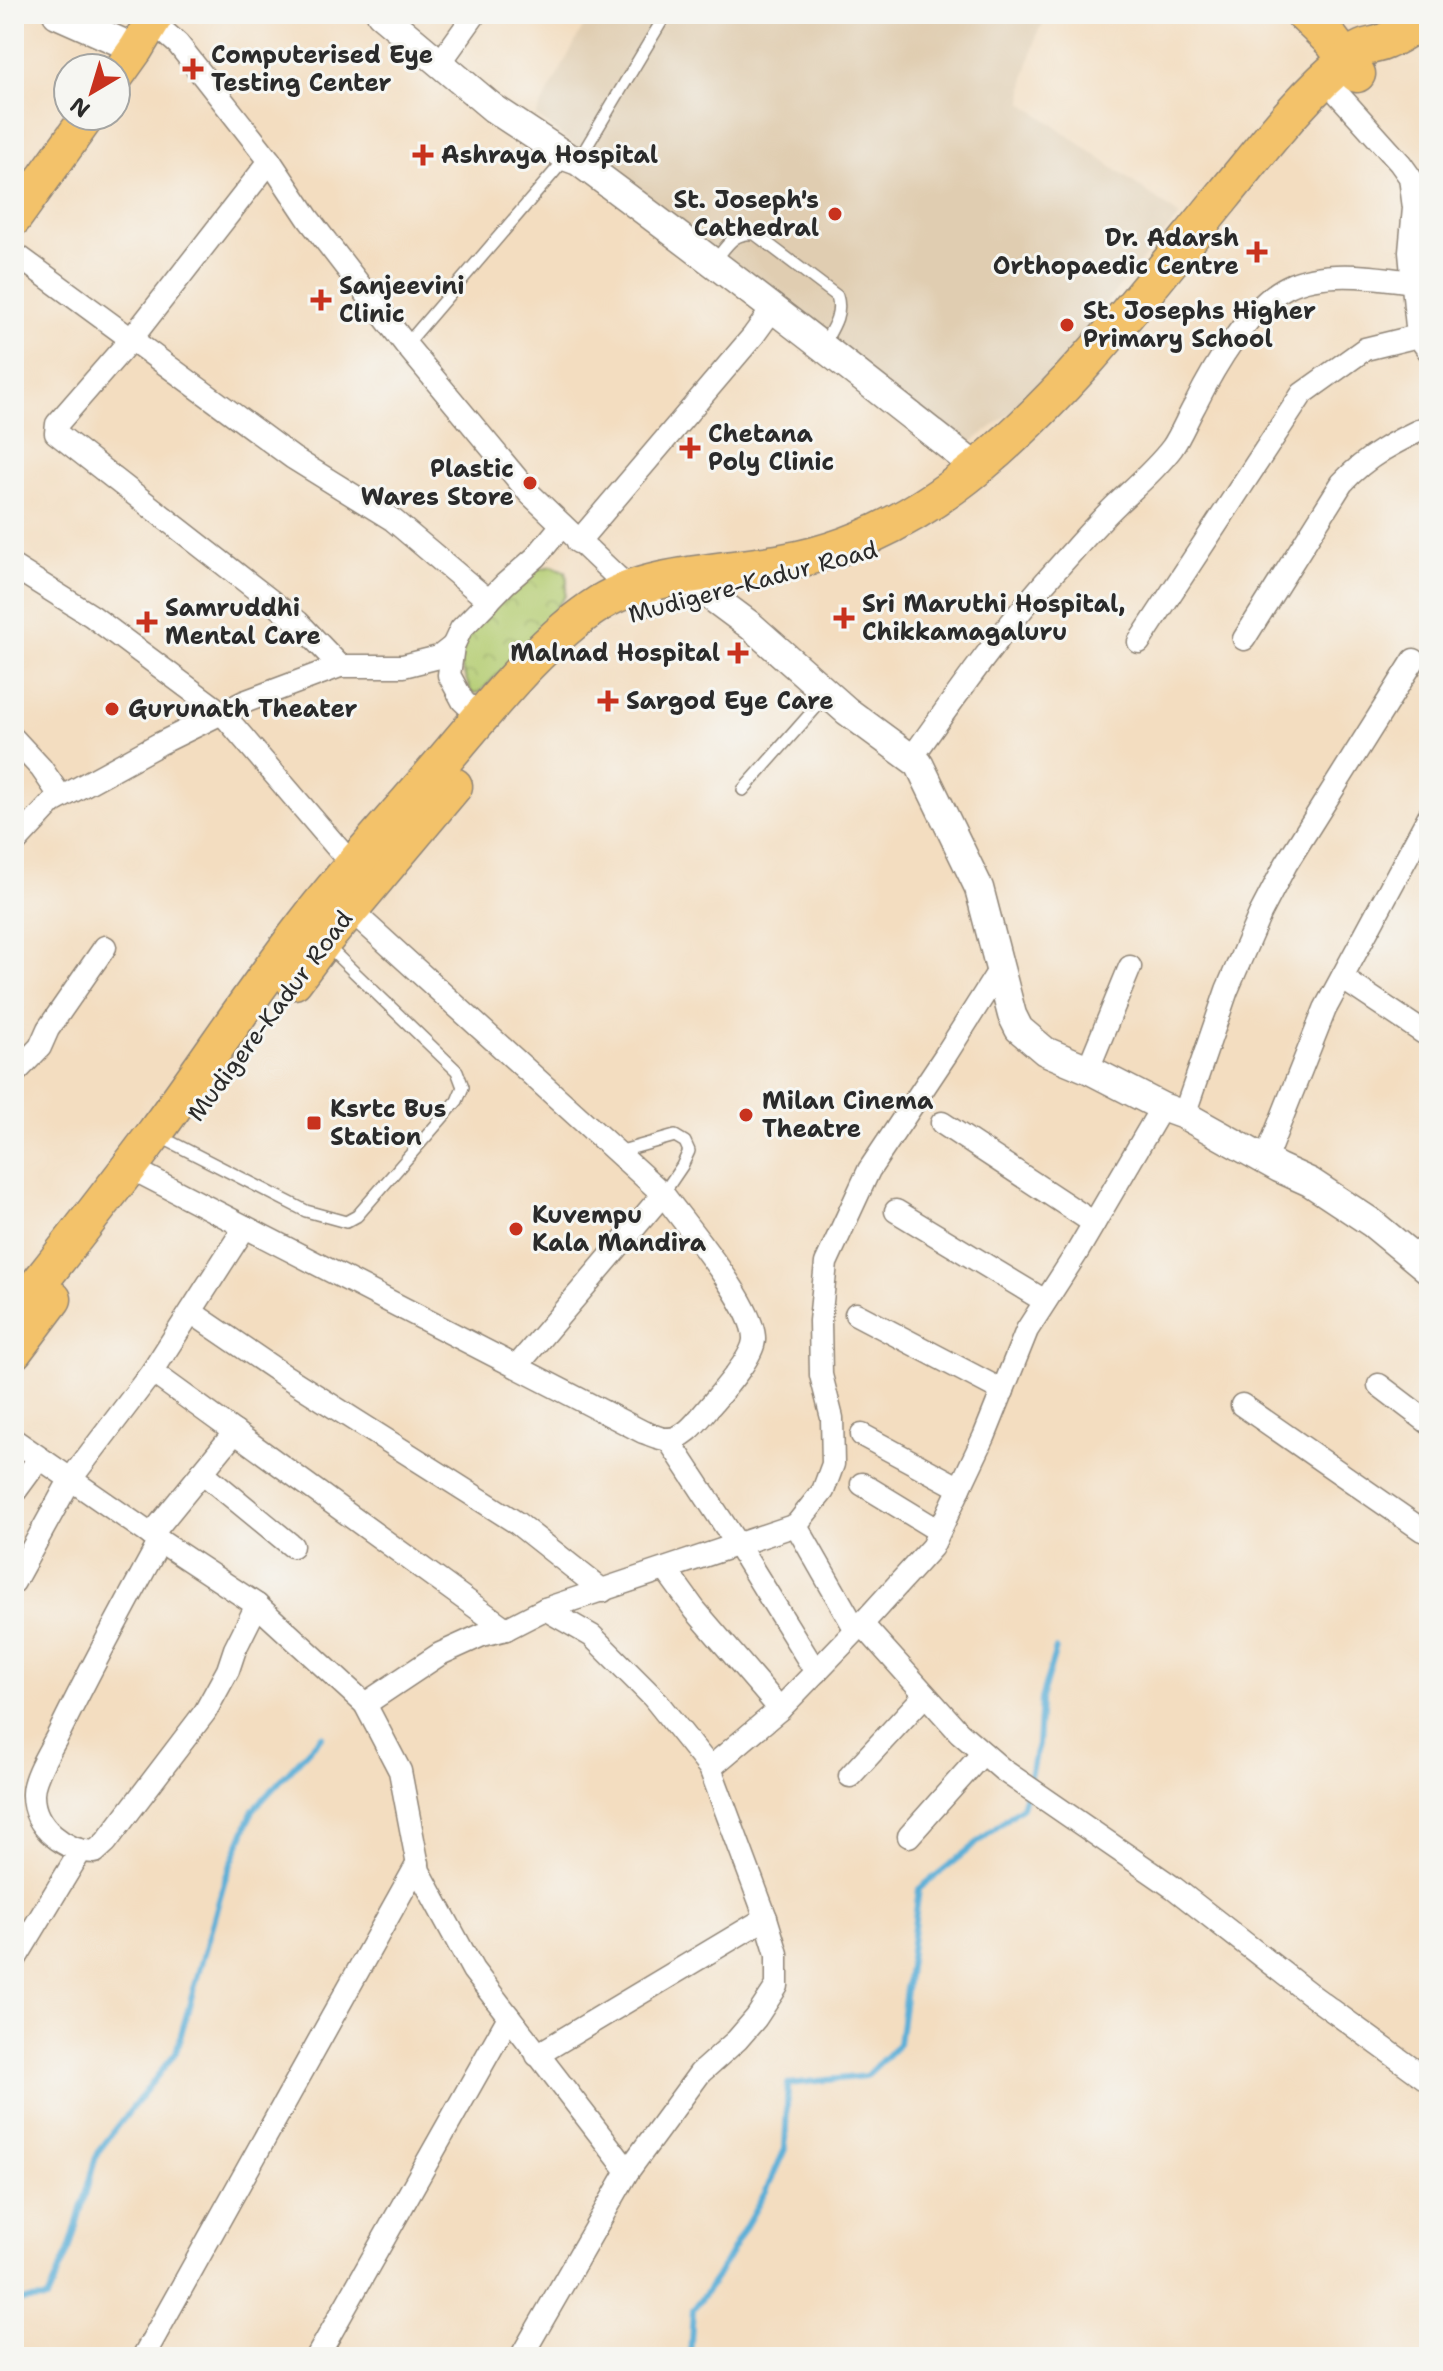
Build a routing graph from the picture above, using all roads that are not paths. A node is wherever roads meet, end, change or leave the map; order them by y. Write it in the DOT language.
graph roads {
  1 [pos="57,14"];
  2 [pos="381,14"];
  3 [pos="475,14"];
  4 [pos="666,14"];
  5 [pos="1304,14"];
  6 [pos="1324,14"];
  7 [pos="1429,16"];
  8 [pos="149,28"];
  9 [pos="132,53"];
  10 [pos="1361,62"];
  11 [pos="440,63"];
  12 [pos="77,132"];
  13 [pos="573,159"];
  14 [pos="270,161"];
  15 [pos="14,219"];
  16 [pos="14,253"];
  17 [pos="714,263"];
  18 [pos="1415,267"];
  19 [pos="774,307"];
  20 [pos="132,338"];
  21 [pos="1425,338"];
  22 [pos="406,345"];
  23 [pos="823,346"];
  24 [pos="1429,426"];
  25 [pos="977,468"];
  26 [pos="562,525"];
  27 [pos="578,542"];
  28 [pos="14,567"];
  29 [pos="694,583"];
  30 [pos="642,596"];
  31 [pos="489,601"];
  32 [pos="1244,639"];
  33 [pos="1139,642"];
  34 [pos="453,646"];
  35 [pos="1414,660"];
  36 [pos="340,666"];
  37 [pos="828,694"];
  38 [pos="222,713"];
  39 [pos="481,718"];
  40 [pos="14,739"];
  41 [pos="911,759"];
  42 [pos="743,790"];
  43 [pos="61,797"];
  44 [pos="1429,816"];
  45 [pos="14,844"];
  46 [pos="345,889"];
  47 [pos="314,933"];
  48 [pos="105,947"];
  49 [pos="1130,967"];
  50 [pos="1000,969"];
  51 [pos="1342,978"];
  52 [pos="1429,1033"];
  53 [pos="1088,1069"];
  54 [pos="14,1074"];
  55 [pos="1173,1111"];
  56 [pos="942,1123"];
  57 [pos="164,1139"];
  58 [pos="618,1152"];
  59 [pos="1265,1160"];
  60 [pos="138,1172"];
  61 [pos="663,1194"];
  62 [pos="896,1211"];
  63 [pos="1094,1223"];
  64 [pos="245,1227"];
  65 [pos="1429,1270"];
  66 [pos="1045,1301"];
  67 [pos="191,1312"];
  68 [pos="856,1314"];
  69 [pos="14,1315"];
  70 [pos="14,1351"];
  71 [pos="517,1366"];
  72 [pos="152,1372"];
  73 [pos="1379,1385"];
  74 [pos="1003,1391"];
  75 [pos="1242,1405"];
  76 [pos="1429,1423"];
  77 [pos="235,1432"];
  78 [pos="862,1435"];
  79 [pos="668,1439"];
  80 [pos="14,1440"];
  81 [pos="39,1459"];
  82 [pos="202,1472"];
  83 [pos="70,1480"];
  84 [pos="862,1484"];
  85 [pos="960,1488"];
  86 [pos="14,1493"];
  87 [pos="796,1525"];
  88 [pos="939,1531"];
  89 [pos="1429,1532"];
  90 [pos="156,1538"];
  91 [pos="737,1544"];
  92 [pos="292,1546"];
  93 [pos="666,1570"];
  94 [pos="14,1582"];
  95 [pos="603,1591"];
  96 [pos="257,1605"];
  97 [pos="545,1609"];
  98 [pos="859,1627"];
  99 [pos="506,1629"];
  100 [pos="816,1672"];
  101 [pos="925,1695"];
  102 [pos="365,1704"];
  103 [pos="780,1709"];
  104 [pos="983,1753"];
  105 [pos="710,1768"];
  106 [pos="850,1776"];
  107 [pos="909,1836"];
  108 [pos="80,1852"];
  109 [pos="418,1863"];
  110 [pos="766,1918"];
  111 [pos="14,1961"];
  112 [pos="509,2017"];
  113 [pos="537,2055"];
  114 [pos="1429,2081"];
  115 [pos="628,2171"];
  116 [pos="143,2357"];
  117 [pos="317,2357"];
  118 [pos="521,2357"];
  1 -- 8 [label="street"];
  2 -- 11 [label="street"];
  3 -- 11 [label="street"];
  4 -- 13 [label="lane"];
  5 -- 10 [label="highway"];
  6 -- 10 [label="highway"];
  7 -- 10 [label="highway, Mudigere-Kadur Road"];
  8 -- 9 [label="main road"];
  8 -- 14 [label="street"];
  10 -- 18 [label="street"];
  10 -- 25 [label="highway, Mudigere-Kadur Road"];
  10 -- 29 [label="highway, Mudigere-Kadur Road"];
  11 -- 13 [label="street"];
  12 -- 15 [label="main road"];
  13 -- 17 [label="street"];
  13 -- 22 [label="lane"];
  14 -- 20 [label="street"];
  14 -- 22 [label="street"];
  16 -- 20 [label="street"];
  17 -- 19 [label="street"];
  17 -- 23 [label="lane"];
  18 -- 21 [label="street"];
  18 -- 41 [label="street"];
  19 -- 23 [label="street"];
  19 -- 27 [label="street"];
  20 -- 31 [label="street"];
  20 -- 36 [label="street"];
  21 -- 33 [label="street"];
  22 -- 26 [label="street"];
  23 -- 25 [label="street"];
  24 -- 32 [label="street"];
  25 -- 29 [label="highway, Mudigere-Kadur Road"];
  26 -- 27 [label="street"];
  26 -- 31 [label="street"];
  27 -- 30 [label="street"];
  28 -- 38 [label="street"];
  29 -- 30 [label="highway, Mudigere-Kadur Road"];
  29 -- 37 [label="street"];
  30 -- 39 [label="highway, Mudigere-Kadur Road"];
  30 -- 46 [label="highway, Mudigere-Kadur Road"];
  31 -- 34 [label="street"];
  34 -- 36 [label="street"];
  34 -- 39 [label="street"];
  35 -- 55 [label="street"];
  36 -- 38 [label="street"];
  37 -- 41 [label="street"];
  37 -- 42 [label="lane"];
  38 -- 43 [label="street"];
  38 -- 46 [label="street"];
  39 -- 46 [label="highway, Mudigere-Kadur Road"];
  40 -- 43 [label="street"];
  41 -- 50 [label="street"];
  43 -- 45 [label="street"];
  44 -- 51 [label="street"];
  46 -- 47 [label="highway, Mudigere-Kadur Road"];
  46 -- 58 [label="street"];
  47 -- 57 [label="highway, Mudigere-Kadur Road"];
  47 -- 57 [label="lane"];
  48 -- 54 [label="street"];
  49 -- 53 [label="street"];
  50 -- 53 [label="street"];
  50 -- 87 [label="street"];
  51 -- 52 [label="street"];
  51 -- 59 [label="street"];
  53 -- 55 [label="street"];
  55 -- 59 [label="street"];
  55 -- 63 [label="street"];
  56 -- 63 [label="street"];
  57 -- 60 [label="highway, Mudigere-Kadur Road"];
  58 -- 61 [label="street"];
  58 -- 61 [label="lane"];
  59 -- 65 [label="street"];
  60 -- 64 [label="street"];
  60 -- 69 [label="highway, Mudigere-Kadur Road"];
  60 -- 70 [label="highway, Mudigere-Kadur Road"];
  61 -- 71 [label="street"];
  61 -- 79 [label="street"];
  62 -- 66 [label="street"];
  63 -- 66 [label="street"];
  64 -- 67 [label="street"];
  64 -- 71 [label="street"];
  66 -- 74 [label="street"];
  67 -- 72 [label="street"];
  67 -- 95 [label="street"];
  68 -- 74 [label="street"];
  71 -- 79 [label="street"];
  72 -- 77 [label="street"];
  72 -- 83 [label="street"];
  73 -- 76 [label="street"];
  74 -- 85 [label="street"];
  75 -- 89 [label="street"];
  77 -- 82 [label="street"];
  77 -- 99 [label="street"];
  78 -- 85 [label="street"];
  79 -- 91 [label="street"];
  80 -- 81 [label="street"];
  81 -- 83 [label="street"];
  81 -- 86 [label="street"];
  82 -- 90 [label="street"];
  82 -- 92 [label="street"];
  83 -- 90 [label="street"];
  83 -- 94 [label="street"];
  84 -- 88 [label="street"];
  85 -- 88 [label="street"];
  87 -- 91 [label="street"];
  87 -- 98 [label="street"];
  88 -- 98 [label="street"];
  90 -- 96 [label="street"];
  90 -- 108 [label="street"];
  91 -- 93 [label="street"];
  91 -- 100 [label="street"];
  93 -- 95 [label="street"];
  93 -- 103 [label="street"];
  95 -- 97 [label="street"];
  96 -- 102 [label="street"];
  96 -- 108 [label="street"];
  97 -- 99 [label="street"];
  97 -- 105 [label="street"];
  98 -- 100 [label="street"];
  98 -- 101 [label="street"];
  99 -- 102 [label="street"];
  100 -- 103 [label="street"];
  101 -- 104 [label="street"];
  101 -- 106 [label="street"];
  102 -- 109 [label="street"];
  103 -- 105 [label="street"];
  104 -- 107 [label="street"];
  104 -- 114 [label="street"];
  105 -- 110 [label="street"];
  108 -- 111 [label="street"];
  109 -- 112 [label="street"];
  109 -- 116 [label="street"];
  110 -- 113 [label="street"];
  110 -- 115 [label="street"];
  112 -- 113 [label="street"];
  112 -- 117 [label="street"];
  113 -- 115 [label="street"];
  115 -- 118 [label="street"];
}
